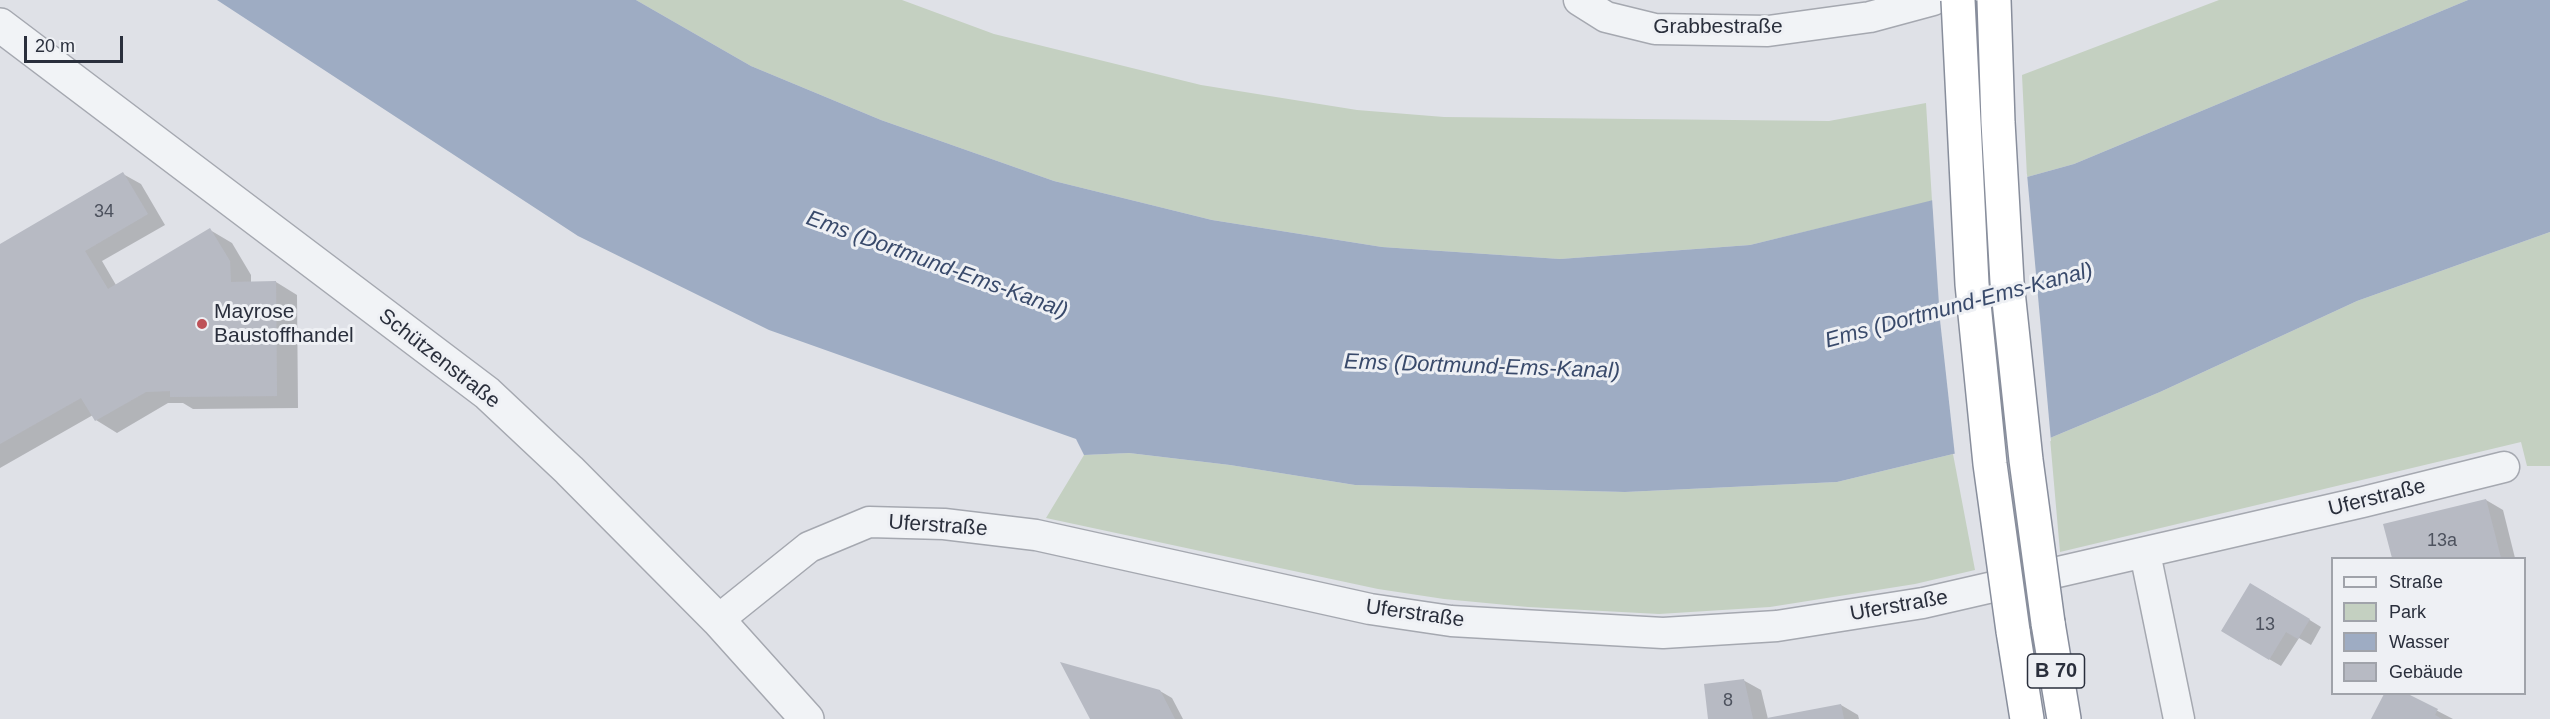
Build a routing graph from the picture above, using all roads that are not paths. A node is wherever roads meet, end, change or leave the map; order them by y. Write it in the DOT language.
graph roads {
  1 [pos="1579,0"];
  2 [pos="1933,0"];
  3 [pos="1958,0"];
  4 [pos="1994,0"];
  5 [pos="0,25"];
  6 [pos="2504,466"];
  7 [pos="2145,553"];
  8 [pos="717,620"];
  9 [pos="807,719"];
  10 [pos="2027,719"];
  11 [pos="2064,719"];
  12 [pos="2179,719"];
  1 -- 2 [label="street, Grabbestraße"];
  3 -- 10 [label="highway, B 70, bridge"];
  4 -- 11 [label="highway, B 70, bridge"];
  5 -- 8 [label="street, Schützenstraße"];
  6 -- 7 [label="street, Uferstraße"];
  7 -- 8 [label="street, Uferstraße"];
  7 -- 12 [label="street"];
  8 -- 9 [label="street, Schützenstraße"];
}
